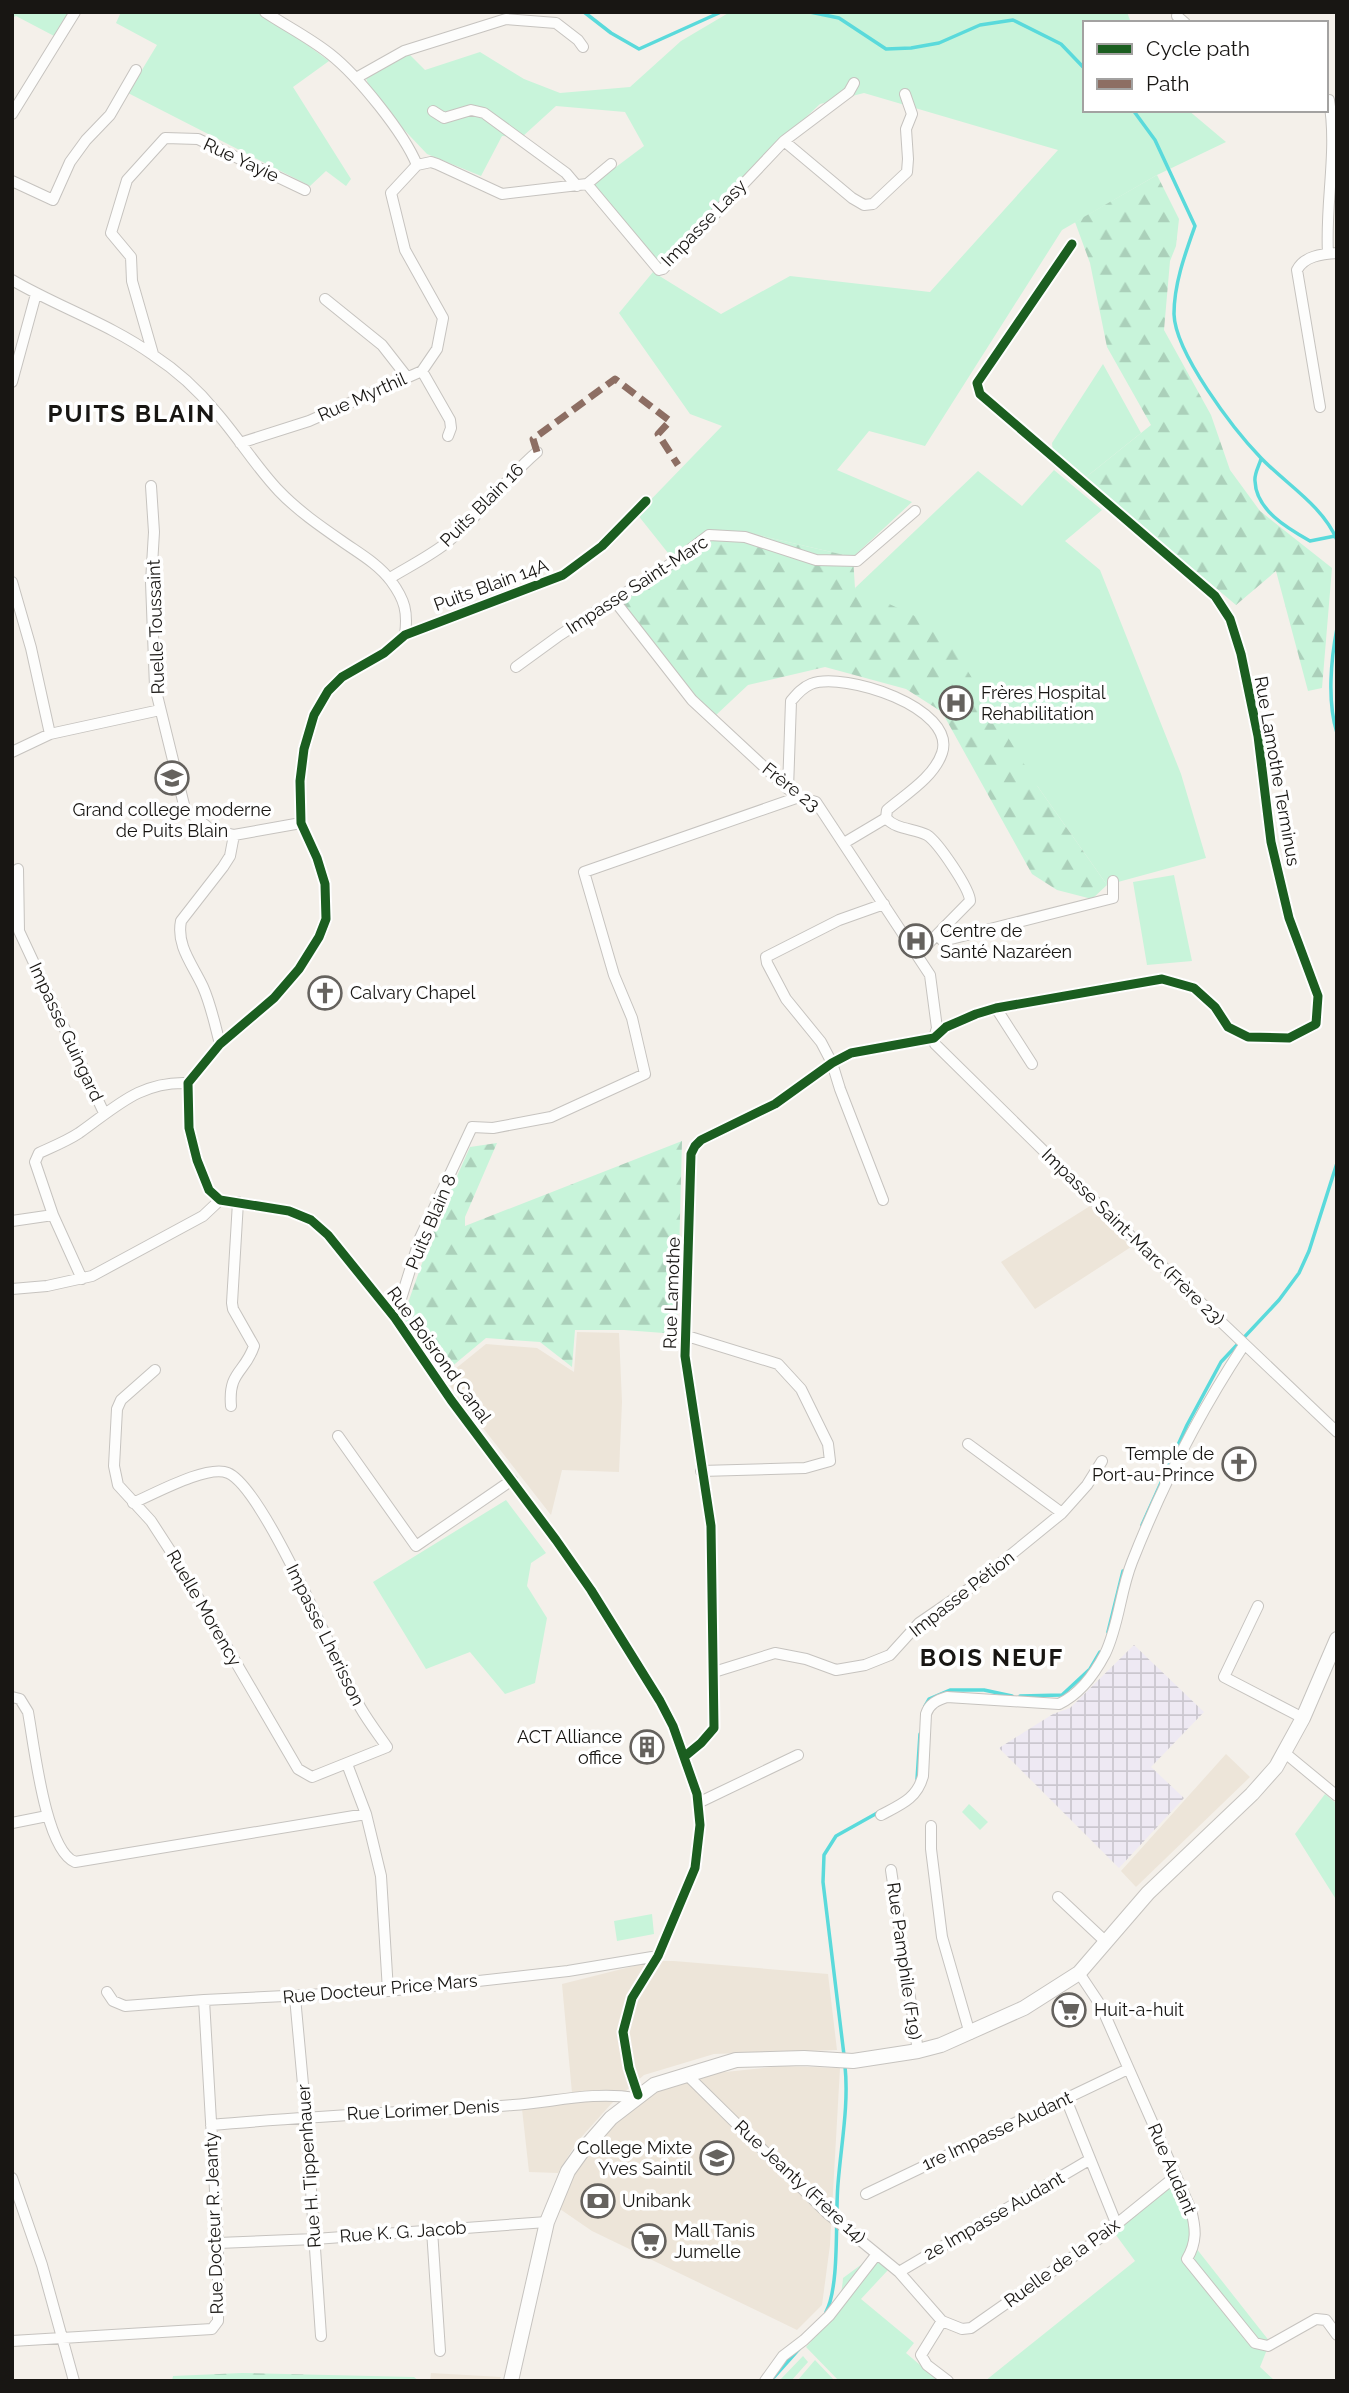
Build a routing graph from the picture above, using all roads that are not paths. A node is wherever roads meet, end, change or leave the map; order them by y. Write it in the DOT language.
graph roads {
  1 [pos="75,12"];
  2 [pos="265,12"];
  3 [pos="583,47"];
  4 [pos="136,70"];
  5 [pos="356,78"];
  6 [pos="854,83"];
  7 [pos="905,94"];
  8 [pos="1328,100"];
  9 [pos="433,111"];
  10 [pos="12,114"];
  11 [pos="784,141"];
  12 [pos="611,164"];
  13 [pos="417,165"];
  14 [pos="12,181"];
  15 [pos="582,185"];
  16 [pos="305,190"];
  17 [pos="1072,244"];
  18 [pos="1332,253"];
  19 [pos="12,280"];
  20 [pos="36,294"];
  21 [pos="325,299"];
  22 [pos="153,354"];
  23 [pos="422,371"];
  24 [pos="407,377"];
  25 [pos="12,382"];
  26 [pos="1320,407"];
  27 [pos="448,436"];
  28 [pos="240,443"];
  29 [pos="537,452"];
  30 [pos="151,486"];
  31 [pos="646,501"];
  32 [pos="915,511"];
  33 [pos="390,578"];
  34 [pos="12,582"];
  35 [pos="614,600"];
  36 [pos="15,601"];
  37 [pos="405,635"];
  38 [pos="516,667"];
  39 [pos="160,710"];
  40 [pos="50,734"];
  41 [pos="12,752"];
  42 [pos="788,789"];
  43 [pos="799,797"];
  44 [pos="886,818"];
  45 [pos="300,823"];
  46 [pos="234,835"];
  47 [pos="844,843"];
  48 [pos="18,869"];
  49 [pos="1114,881"];
  50 [pos="884,904"];
  51 [pos="938,936"];
  52 [pos="918,954"];
  53 [pos="996,1008"];
  54 [pos="934,1038"];
  55 [pos="220,1044"];
  56 [pos="832,1063"];
  57 [pos="1032,1064"];
  58 [pos="188,1083"];
  59 [pos="104,1113"];
  60 [pos="219,1200"];
  61 [pos="883,1200"];
  62 [pos="238,1202"];
  63 [pos="53,1215"];
  64 [pos="12,1221"];
  65 [pos="82,1279"];
  66 [pos="12,1290"];
  67 [pos="395,1318"];
  68 [pos="687,1336"];
  69 [pos="1244,1345"];
  70 [pos="155,1370"];
  71 [pos="232,1406"];
  72 [pos="1337,1432"];
  73 [pos="338,1436"];
  74 [pos="968,1444"];
  75 [pos="1102,1461"];
  76 [pos="701,1471"];
  77 [pos="512,1480"];
  78 [pos="133,1503"];
  79 [pos="1062,1513"];
  80 [pos="1258,1606"];
  81 [pos="1337,1639"];
  82 [pos="714,1672"];
  83 [pos="12,1697"];
  84 [pos="1303,1718"];
  85 [pos="387,1747"];
  86 [pos="1285,1753"];
  87 [pos="798,1755"];
  88 [pos="684,1757"];
  89 [pos="347,1764"];
  90 [pos="1337,1796"];
  91 [pos="698,1802"];
  92 [pos="366,1814"];
  93 [pos="881,1815"];
  94 [pos="47,1816"];
  95 [pos="12,1823"];
  96 [pos="931,1826"];
  97 [pos="891,1870"];
  98 [pos="1058,1897"];
  99 [pos="1106,1942"];
  100 [pos="658,1956"];
  101 [pos="1079,1973"];
  102 [pos="107,1992"];
  103 [pos="388,1992"];
  104 [pos="295,1997"];
  105 [pos="204,2000"];
  106 [pos="970,2034"];
  107 [pos="918,2051"];
  108 [pos="1128,2069"];
  109 [pos="686,2074"];
  110 [pos="637,2096"];
  111 [pos="1066,2099"];
  112 [pos="306,2117"];
  113 [pos="211,2125"];
  114 [pos="1089,2160"];
  115 [pos="1176,2176"];
  116 [pos="12,2178"];
  117 [pos="866,2193"];
  118 [pos="547,2222"];
  119 [pos="1116,2223"];
  120 [pos="432,2230"];
  121 [pos="315,2239"];
  122 [pos="218,2243"];
  123 [pos="877,2254"];
  124 [pos="899,2272"];
  125 [pos="942,2321"];
  126 [pos="1336,2332"];
  127 [pos="321,2336"];
  128 [pos="61,2339"];
  129 [pos="12,2341"];
  130 [pos="440,2351"];
  131 [pos="74,2381"];
  132 [pos="511,2381"];
  133 [pos="765,2381"];
  134 [pos="948,2381"];
  1 -- 10 [label="street"];
  2 -- 5 [label="street"];
  3 -- 5 [label="street"];
  4 -- 14 [label="street"];
  5 -- 13 [label="street"];
  6 -- 11 [label="street"];
  7 -- 11 [label="street"];
  8 -- 18 [label="street"];
  9 -- 15 [label="street"];
  11 -- 15 [label="street, Impasse Lasy"];
  12 -- 15 [label="street"];
  13 -- 15 [label="street"];
  13 -- 23 [label="street, Rue Myrthil"];
  16 -- 22 [label="street, Rue Yayie"];
  17 -- 53 [label="street, Rue Lamothe Terminus"];
  18 -- 26 [label="street"];
  19 -- 20 [label="street"];
  20 -- 22 [label="street"];
  20 -- 25 [label="street"];
  21 -- 24 [label="street"];
  22 -- 28 [label="street"];
  23 -- 24 [label="street, Rue Myrthil"];
  23 -- 27 [label="street"];
  24 -- 28 [label="street, Rue Myrthil"];
  28 -- 33 [label="street"];
  29 -- 33 [label="street, Puits Blain 16"];
  30 -- 39 [label="street, Ruelle Toussaint"];
  31 -- 37 [label="street, Puits Blain 14A"];
  32 -- 35 [label="street, Impasse Saint-Marc"];
  33 -- 37 [label="street"];
  34 -- 36 [label="street"];
  35 -- 38 [label="street, Impasse Saint-Marc"];
  35 -- 42 [label="street, Frère 23"];
  36 -- 40 [label="street"];
  37 -- 45 [label="street"];
  39 -- 40 [label="street"];
  39 -- 46 [label="street, Ruelle Toussaint"];
  40 -- 41 [label="street"];
  42 -- 43 [label="street, Frère 23"];
  42 -- 44 [label="street"];
  43 -- 47 [label="street, Frère 23"];
  43 -- 67 [label="street, Puits Blain 8"];
  44 -- 47 [label="street"];
  44 -- 51 [label="street"];
  45 -- 46 [label="street"];
  45 -- 55 [label="street"];
  46 -- 55 [label="street"];
  47 -- 50 [label="street, Frère 23"];
  48 -- 59 [label="street, Impasse Guingard"];
  49 -- 51 [label="street"];
  50 -- 52 [label="street, Frère 23"];
  50 -- 56 [label="street"];
  51 -- 52 [label="street"];
  52 -- 54 [label="street, Frère 23"];
  53 -- 54 [label="street, Rue Lamothe Terminus"];
  53 -- 57 [label="street"];
  54 -- 56 [label="street, Rue Lamothe"];
  54 -- 69 [label="street, Impasse Saint-Marc (Frère 23)"];
  55 -- 58 [label="street"];
  56 -- 61 [label="street"];
  56 -- 68 [label="street, Rue Lamothe"];
  58 -- 59 [label="street"];
  58 -- 60 [label="street"];
  59 -- 63 [label="street"];
  60 -- 62 [label="street, Rue Boisrond Canal"];
  60 -- 65 [label="street"];
  62 -- 67 [label="street, Rue Boisrond Canal"];
  62 -- 71 [label="street"];
  63 -- 64 [label="street"];
  63 -- 65 [label="street"];
  65 -- 66 [label="street"];
  67 -- 77 [label="street, Rue Boisrond Canal"];
  68 -- 76 [label="street, Rue Lamothe"];
  68 -- 76 [label="street"];
  69 -- 72 [label="street, Impasse Saint-Marc (Frère 23)"];
  69 -- 93 [label="street"];
  70 -- 78 [label="street, Ruelle Morency"];
  73 -- 77 [label="street"];
  74 -- 79 [label="street"];
  75 -- 79 [label="street, Impasse Pétion"];
  76 -- 82 [label="street, Rue Lamothe"];
  77 -- 88 [label="street, Rue Boisrond Canal"];
  78 -- 85 [label="street, Impasse Lherisson"];
  78 -- 89 [label="street, Ruelle Morency"];
  79 -- 82 [label="street, Impasse Pétion"];
  80 -- 84 [label="street"];
  81 -- 84 [label="main road"];
  82 -- 88 [label="street, Rue Lamothe"];
  83 -- 94 [label="street"];
  84 -- 86 [label="main road"];
  85 -- 89 [label="street, Ruelle Morency"];
  86 -- 90 [label="street"];
  86 -- 99 [label="main road"];
  87 -- 91 [label="street"];
  88 -- 91 [label="street, Rue Boisrond Canal"];
  89 -- 92 [label="street"];
  91 -- 100 [label="street, Rue Boisrond Canal"];
  92 -- 94 [label="street"];
  92 -- 103 [label="street"];
  94 -- 95 [label="street"];
  96 -- 106 [label="street"];
  97 -- 107 [label="street, Rue Pamphile (F19)"];
  98 -- 99 [label="street"];
  99 -- 101 [label="main road"];
  100 -- 103 [label="street, Rue Docteur Price Mars"];
  100 -- 110 [label="street, Rue Boisrond Canal"];
  101 -- 106 [label="main road"];
  101 -- 108 [label="street, Rue Audant"];
  102 -- 105 [label="street, Rue Docteur Price Mars"];
  103 -- 104 [label="street, Rue Docteur Price Mars"];
  104 -- 105 [label="street, Rue Docteur Price Mars"];
  104 -- 112 [label="street, Rue H. Tippenhauer"];
  105 -- 113 [label="street, Rue Docteur R. Jeanty"];
  106 -- 107 [label="main road"];
  107 -- 109 [label="main road"];
  108 -- 111 [label="street, 1re Impasse Audant"];
  108 -- 115 [label="street, Rue Audant"];
  109 -- 110 [label="main road"];
  109 -- 123 [label="street, Rue Jeanty (Frère 14)"];
  110 -- 112 [label="street, Rue Lorimer Denis"];
  110 -- 118 [label="main road"];
  111 -- 114 [label="street"];
  111 -- 117 [label="street, 1re Impasse Audant"];
  112 -- 113 [label="street, Rue Lorimer Denis"];
  112 -- 121 [label="street, Rue H. Tippenhauer"];
  113 -- 122 [label="street, Rue Docteur R. Jeanty"];
  114 -- 119 [label="street"];
  114 -- 124 [label="street, 2e Impasse Audant"];
  115 -- 119 [label="street, Ruelle de la Paix"];
  115 -- 126 [label="street, Rue Audant"];
  116 -- 128 [label="street"];
  118 -- 120 [label="street, Rue K. G. Jacob"];
  118 -- 132 [label="main road"];
  119 -- 125 [label="street, Ruelle de la Paix"];
  120 -- 121 [label="street, Rue K. G. Jacob"];
  120 -- 130 [label="street"];
  121 -- 122 [label="street, Rue K. G. Jacob"];
  121 -- 127 [label="street, Rue H. Tippenhauer"];
  122 -- 128 [label="street, Rue Docteur R. Jeanty"];
  123 -- 124 [label="street, Rue Jeanty (Frère 14)"];
  123 -- 133 [label="street"];
  124 -- 125 [label="street, Rue Jeanty (Frère 14)"];
  125 -- 134 [label="street"];
  128 -- 129 [label="street, Rue Docteur R. Jeanty"];
  128 -- 131 [label="street"];
}
